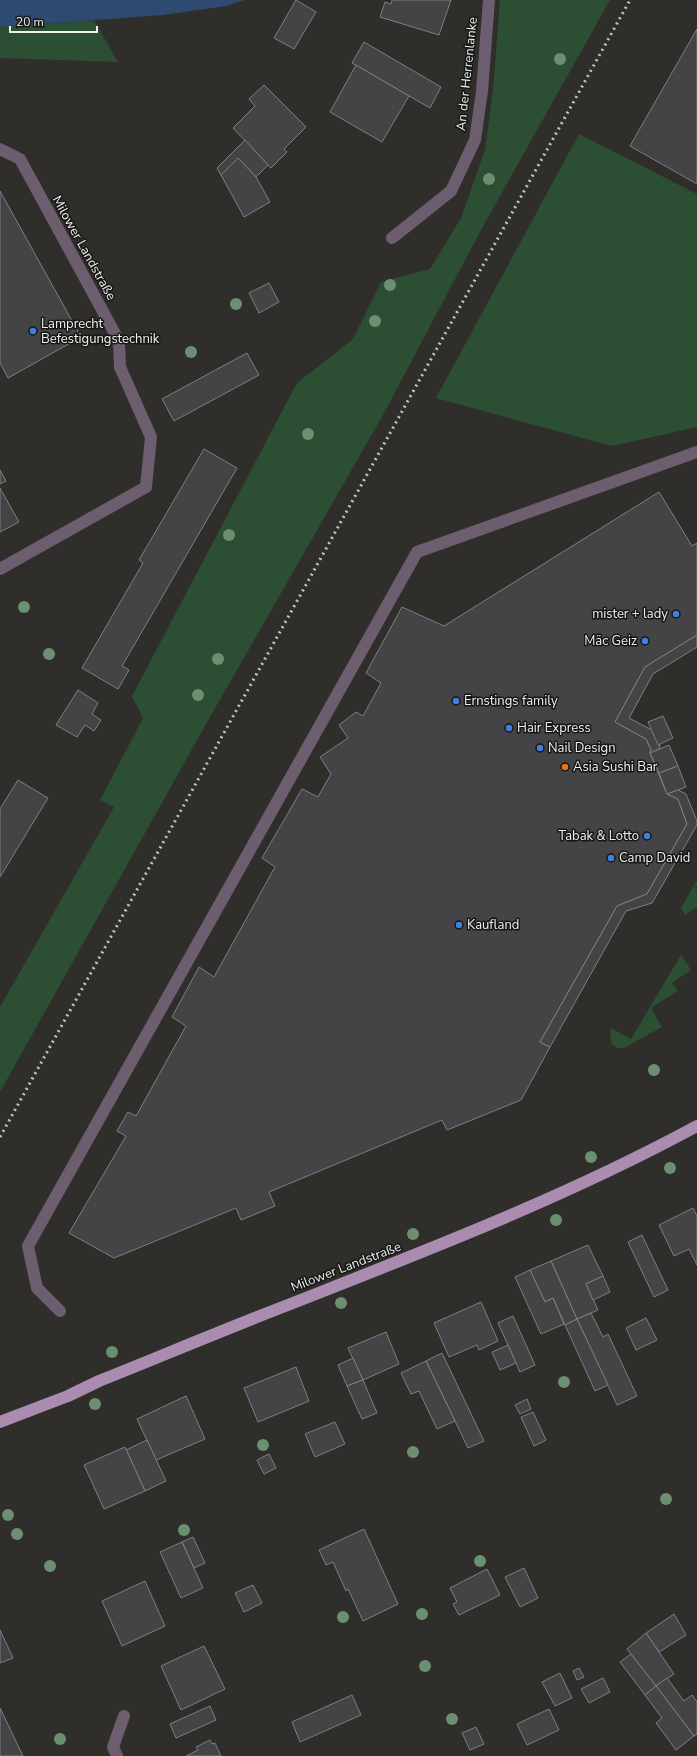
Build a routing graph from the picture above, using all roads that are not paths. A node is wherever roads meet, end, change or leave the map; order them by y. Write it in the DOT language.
graph roads {
  1 [pos="489,0"];
  2 [pos="0,149"];
  3 [pos="392,238"];
  4 [pos="697,452"];
  5 [pos="0,569"];
  6 [pos="697,1126"];
  7 [pos="60,1311"];
  8 [pos="0,1422"];
  9 [pos="124,1716"];
  10 [pos="117,1756"];
  1 -- 3 [label="street, An der Herrenlanke"];
  2 -- 5 [label="street, Milower Landstraße"];
  4 -- 7 [label="street"];
  6 -- 8 [label="main road, Milower Landstraße"];
  9 -- 10 [label="street"];
}
